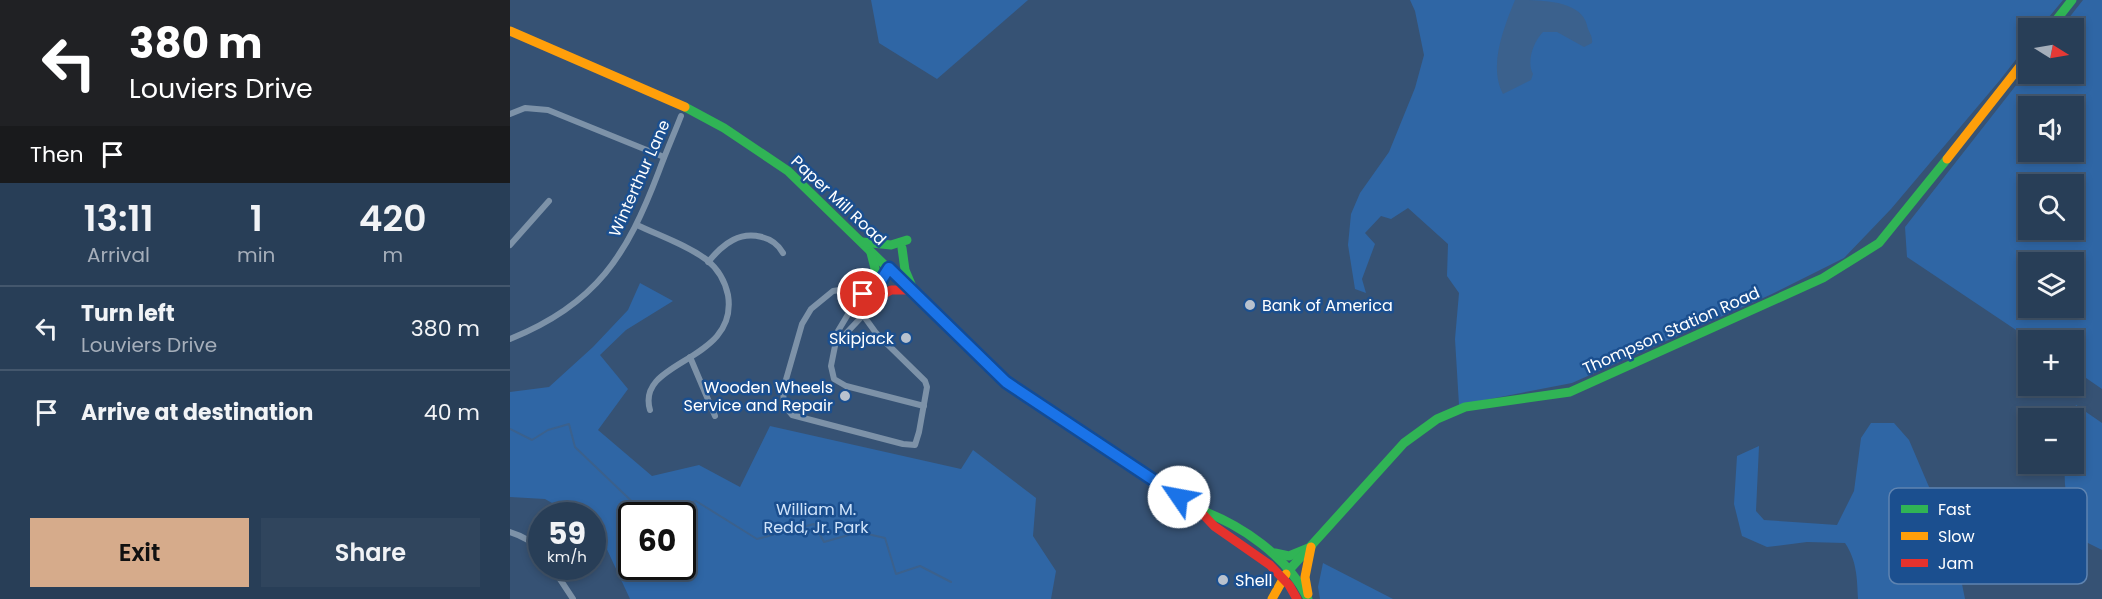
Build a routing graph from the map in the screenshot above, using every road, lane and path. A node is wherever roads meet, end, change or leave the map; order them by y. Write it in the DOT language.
graph roads {
  1 [pos="2072,0"];
  2 [pos="2058,18"];
  3 [pos="510,31"];
  4 [pos="2018,70"];
  5 [pos="510,114"];
  6 [pos="681,116"];
  7 [pos="664,157"];
  8 [pos="549,201"];
  9 [pos="637,225"];
  10 [pos="864,243"];
  11 [pos="510,246"];
  12 [pos="783,253"];
  13 [pos="708,262"];
  14 [pos="889,268"];
  15 [pos="877,287"];
  16 [pos="913,291"];
  17 [pos="859,298"];
  18 [pos="873,300"];
  19 [pos="863,315"];
  20 [pos="510,339"];
  21 [pos="837,344"];
  22 [pos="690,357"];
  23 [pos="924,406"];
  24 [pos="650,410"];
  25 [pos="715,416"];
  26 [pos="1198,509"];
  27 [pos="510,532"];
  28 [pos="528,540"];
  29 [pos="1311,547"];
  30 [pos="1273,553"];
  31 [pos="1290,569"];
  32 [pos="1284,578"];
  33 [pos="561,580"];
  34 [pos="573,599"];
  35 [pos="1272,599"];
  36 [pos="1297,599"];
  37 [pos="1309,599"];
  1 -- 2 [label="main road"];
  3 -- 10 [label="main road, Paper Mill Road"];
  4 -- 29 [label="main road, Thompson Station Road"];
  5 -- 7 [label="street"];
  6 -- 7 [label="street, Winterthur Lane"];
  7 -- 9 [label="street, Winterthur Lane"];
  8 -- 11 [label="street"];
  9 -- 13 [label="street"];
  9 -- 20 [label="street, Winterthur Lane"];
  10 -- 14 [label="main road, Paper Mill Road"];
  10 -- 15 [label="main road"];
  10 -- 16 [label="main road"];
  12 -- 13 [label="street"];
  13 -- 22 [label="street"];
  14 -- 15 [label="street"];
  14 -- 16 [label="main road, Paper Mill Road"];
  15 -- 17 [label="street"];
  15 -- 18 [label="street"];
  16 -- 18 [label="main road"];
  16 -- 26 [label="main road, Paper Mill Road"];
  17 -- 21 [label="street"];
  17 -- 23 [label="street"];
  18 -- 19 [label="street"];
  19 -- 21 [label="street"];
  19 -- 23 [label="street"];
  21 -- 23 [label="street"];
  22 -- 24 [label="street"];
  22 -- 25 [label="street"];
  26 -- 30 [label="main road, Paper Mill Road"];
  26 -- 32 [label="main road, Paper Mill Road"];
  27 -- 28 [label="street"];
  29 -- 30 [label="main road"];
  29 -- 31 [label="main road, Thompson Station Road"];
  29 -- 37 [label="main road"];
  30 -- 31 [label="main road, Paper Mill Road"];
  31 -- 32 [label="main road, Thompson Station Road"];
  31 -- 37 [label="main road, Paper Mill Road"];
  32 -- 35 [label="main road, Thompson Station Road"];
  32 -- 36 [label="main road, Paper Mill Road"];
  33 -- 34 [label="street"];
}
